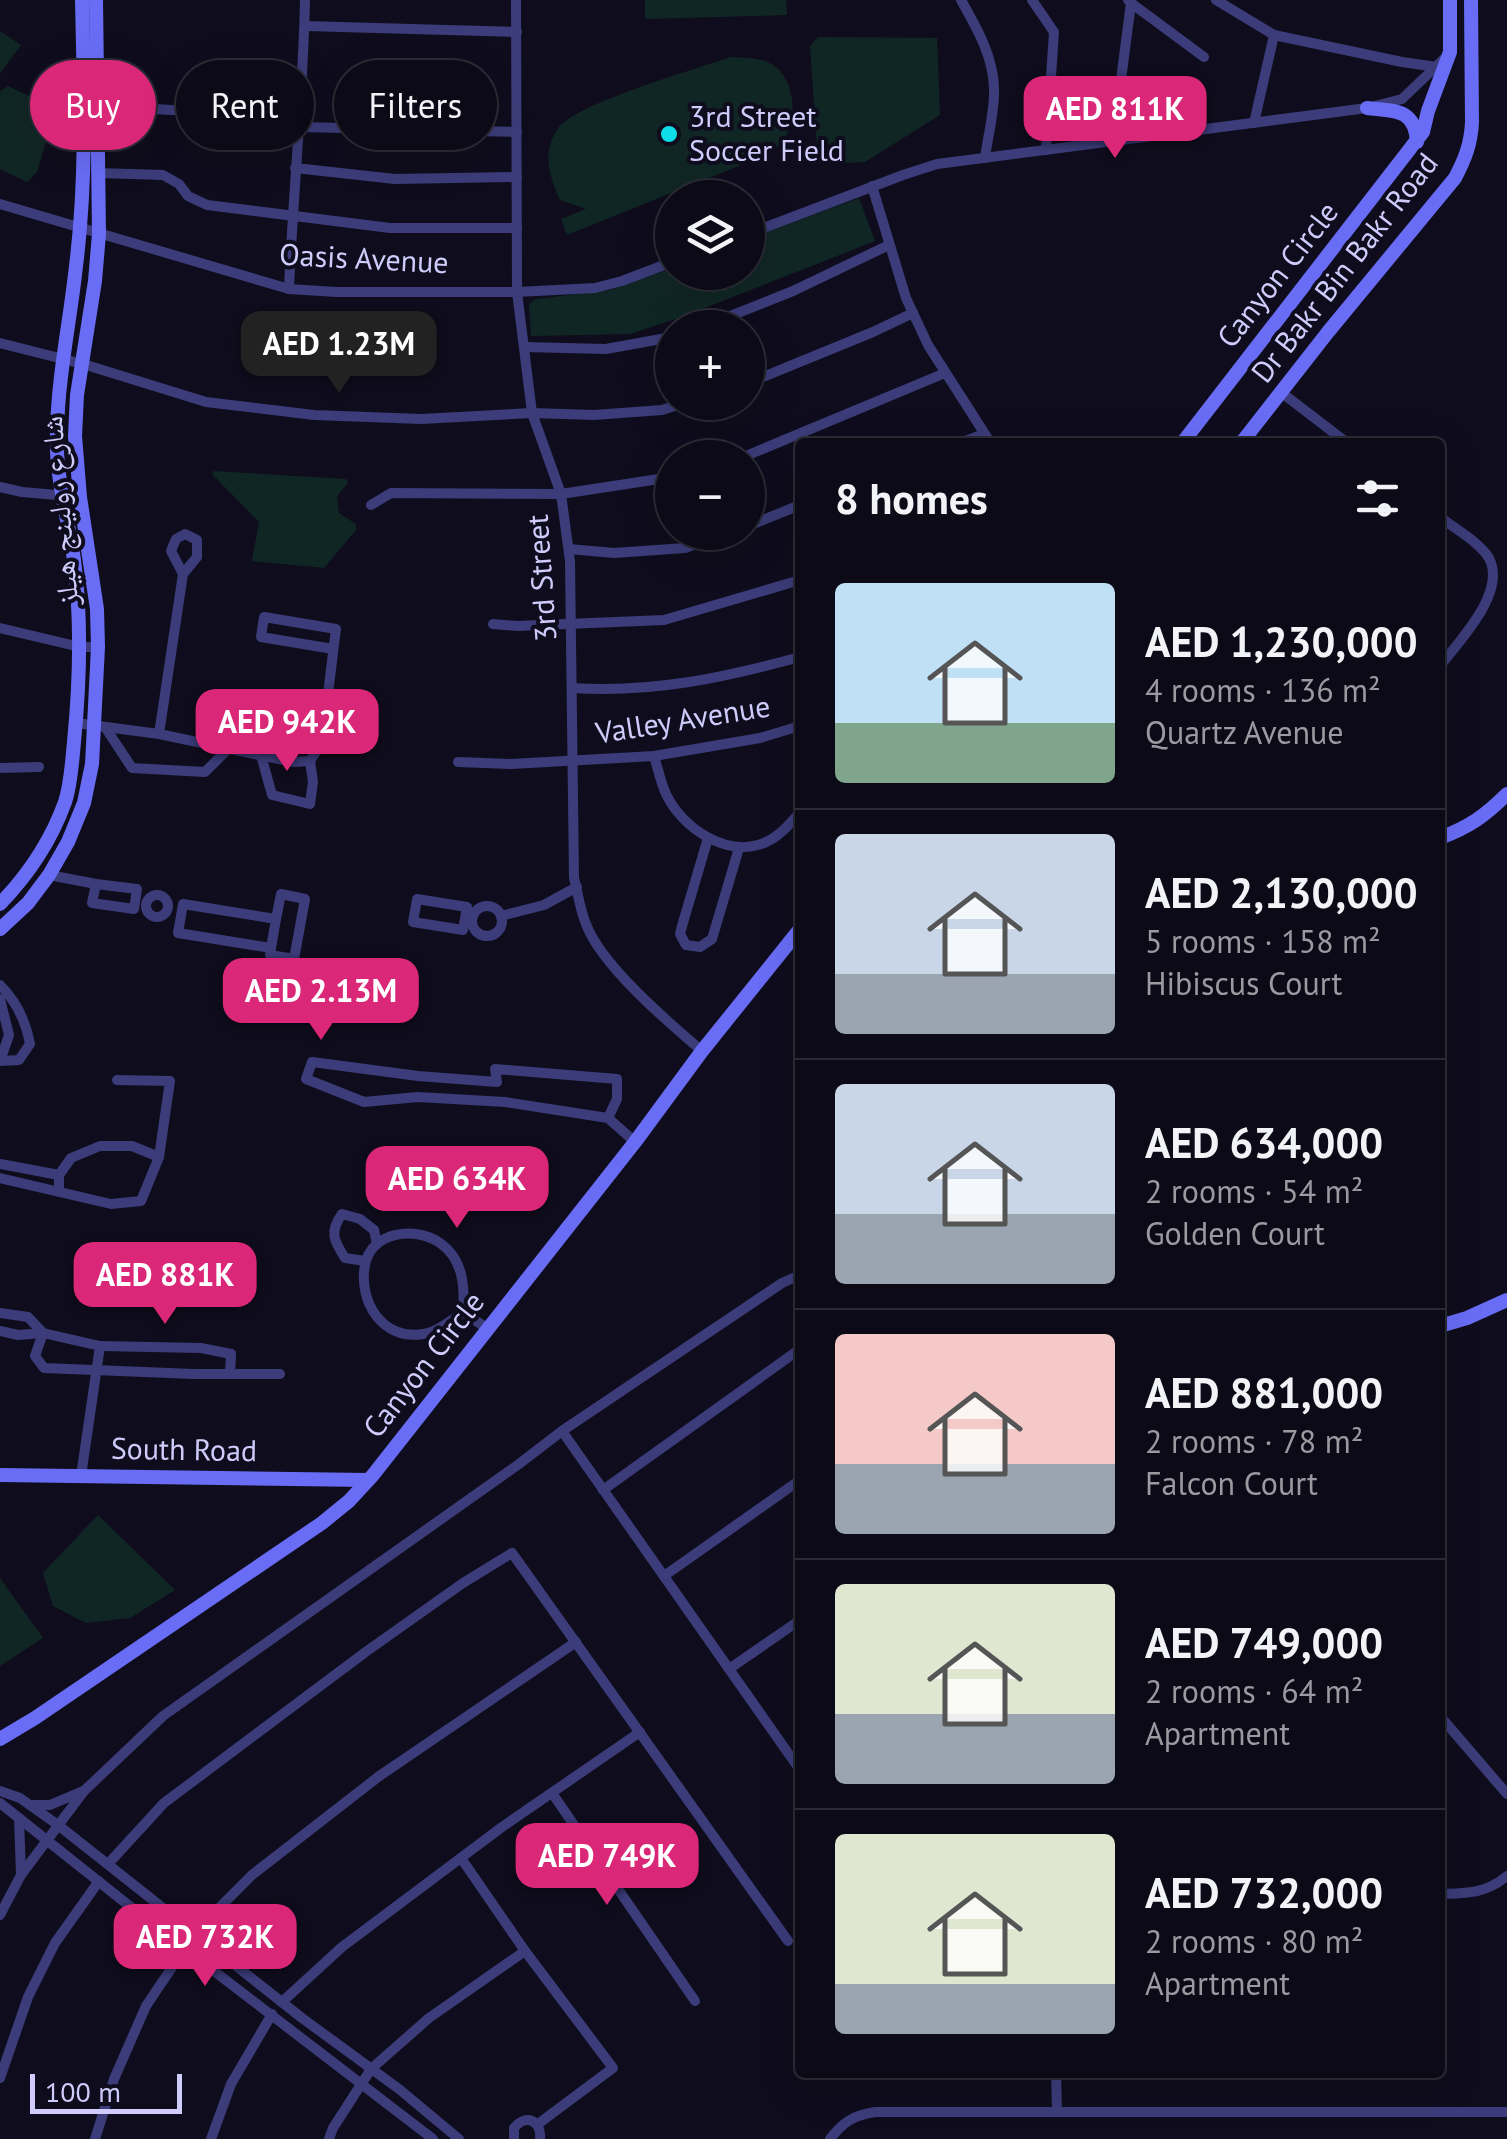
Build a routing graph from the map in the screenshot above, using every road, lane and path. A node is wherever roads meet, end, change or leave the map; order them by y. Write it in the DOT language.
graph roads {
  1 [pos="82,0"];
  2 [pos="96,0"];
  3 [pos="305,0"];
  4 [pos="516,0"];
  5 [pos="961,0"];
  6 [pos="1032,0"];
  7 [pos="1216,0"];
  8 [pos="1450,0"];
  9 [pos="1471,0"];
  10 [pos="1129,2"];
  11 [pos="305,26"];
  12 [pos="516,32"];
  13 [pos="1274,35"];
  14 [pos="1450,52"];
  15 [pos="1204,57"];
  16 [pos="97,60"];
  17 [pos="303,60"];
  18 [pos="1437,66"];
  19 [pos="1367,108"];
  20 [pos="1398,112"];
  21 [pos="1428,114"];
  22 [pos="314,123"];
  23 [pos="1254,123"];
  24 [pos="516,132"];
  25 [pos="1113,141"];
  26 [pos="1417,142"];
  27 [pos="98,150"];
  28 [pos="297,150"];
  29 [pos="1046,150"];
  30 [pos="985,158"];
  31 [pos="295,168"];
  32 [pos="98,173"];
  33 [pos="517,177"];
  34 [pos="872,186"];
  35 [pos="0,204"];
  36 [pos="292,214"];
  37 [pos="765,227"];
  38 [pos="79,228"];
  39 [pos="517,228"];
  40 [pos="99,234"];
  41 [pos="889,244"];
  42 [pos="655,269"];
  43 [pos="289,289"];
  44 [pos="517,292"];
  45 [pos="746,310"];
  46 [pos="913,313"];
  47 [pos="655,340"];
  48 [pos="0,344"];
  49 [pos="524,348"];
  50 [pos="64,360"];
  51 [pos="82,364"];
  52 [pos="945,372"];
  53 [pos="765,376"];
  54 [pos="1282,392"];
  55 [pos="655,411"];
  56 [pos="532,413"];
  57 [pos="987,438"];
  58 [pos="1185,438"];
  59 [pos="1245,438"];
  60 [pos="1338,438"];
  61 [pos="765,448"];
  62 [pos="655,480"];
  63 [pos="0,487"];
  64 [pos="561,494"];
  65 [pos="62,496"];
  66 [pos="80,497"];
  67 [pos="372,505"];
  68 [pos="795,507"];
  69 [pos="765,519"];
  70 [pos="1445,521"];
  71 [pos="569,549"];
  72 [pos="657,550"];
  73 [pos="183,574"];
  74 [pos="795,582"];
  75 [pos="494,624"];
  76 [pos="571,624"];
  77 [pos="0,628"];
  78 [pos="80,647"];
  79 [pos="98,647"];
  80 [pos="334,648"];
  81 [pos="795,658"];
  82 [pos="1445,660"];
  83 [pos="572,688"];
  84 [pos="76,724"];
  85 [pos="100,726"];
  86 [pos="795,728"];
  87 [pos="159,734"];
  88 [pos="228,749"];
  89 [pos="261,756"];
  90 [pos="654,756"];
  91 [pos="310,760"];
  92 [pos="573,760"];
  93 [pos="458,762"];
  94 [pos="38,767"];
  95 [pos="0,768"];
  96 [pos="1507,794"];
  97 [pos="795,818"];
  98 [pos="1445,836"];
  99 [pos="708,838"];
  100 [pos="740,848"];
  101 [pos="49,875"];
  102 [pos="96,884"];
  103 [pos="576,887"];
  104 [pos="141,901"];
  105 [pos="0,904"];
  106 [pos="182,913"];
  107 [pos="502,916"];
  108 [pos="469,918"];
  109 [pos="276,919"];
  110 [pos="0,929"];
  111 [pos="795,935"];
  112 [pos="271,948"];
  113 [pos="0,986"];
  114 [pos="0,999"];
  115 [pos="702,1051"];
  116 [pos="0,1061"];
  117 [pos="117,1080"];
  118 [pos="608,1118"];
  119 [pos="635,1142"];
  120 [pos="159,1157"];
  121 [pos="0,1164"];
  122 [pos="60,1175"];
  123 [pos="0,1178"];
  124 [pos="60,1192"];
  125 [pos="374,1230"];
  126 [pos="395,1234"];
  127 [pos="377,1244"];
  128 [pos="365,1261"];
  129 [pos="795,1277"];
  130 [pos="1507,1300"];
  131 [pos="463,1312"];
  132 [pos="0,1313"];
  133 [pos="1445,1324"];
  134 [pos="488,1329"];
  135 [pos="0,1332"];
  136 [pos="42,1332"];
  137 [pos="100,1346"];
  138 [pos="201,1348"];
  139 [pos="795,1353"];
  140 [pos="96,1372"];
  141 [pos="194,1374"];
  142 [pos="230,1374"];
  143 [pos="280,1374"];
  144 [pos="562,1431"];
  145 [pos="0,1475"];
  146 [pos="80,1476"];
  147 [pos="368,1480"];
  148 [pos="795,1484"];
  149 [pos="603,1490"];
  150 [pos="664,1576"];
  151 [pos="795,1623"];
  152 [pos="576,1642"];
  153 [pos="729,1668"];
  154 [pos="1445,1721"];
  155 [pos="640,1732"];
  156 [pos="0,1738"];
  157 [pos="795,1763"];
  158 [pos="1502,1780"];
  159 [pos="0,1791"];
  160 [pos="84,1791"];
  161 [pos="552,1792"];
  162 [pos="1507,1794"];
  163 [pos="20,1798"];
  164 [pos="0,1803"];
  165 [pos="19,1818"];
  166 [pos="58,1824"];
  167 [pos="46,1839"];
  168 [pos="461,1858"];
  169 [pos="108,1864"];
  170 [pos="21,1874"];
  171 [pos="1507,1876"];
  172 [pos="99,1881"];
  173 [pos="1445,1894"];
  174 [pos="0,1915"];
  175 [pos="194,1933"];
  176 [pos="788,1941"];
  177 [pos="185,1948"];
  178 [pos="525,1950"];
  179 [pos="695,2001"];
  180 [pos="282,2002"];
  181 [pos="272,2014"];
  182 [pos="371,2069"];
  183 [pos="0,2078"];
  184 [pos="1056,2078"];
  185 [pos="362,2083"];
  186 [pos="1057,2112"];
  187 [pos="1507,2112"];
  188 [pos="538,2124"];
  189 [pos="514,2133"];
  190 [pos="95,2139"];
  191 [pos="211,2139"];
  192 [pos="329,2139"];
  193 [pos="434,2139"];
  194 [pos="459,2139"];
  195 [pos="505,2139"];
  196 [pos="540,2139"];
  197 [pos="830,2139"];
  1 -- 38 [label="main road, شارع رولينج هيلز"];
  2 -- 16 [label="main road, شارع رولينج هيلز"];
  3 -- 11 [label="street"];
  4 -- 12 [label="street, 3rd Street"];
  5 -- 30 [label="street"];
  6 -- 29 [label="street"];
  7 -- 13 [label="street"];
  8 -- 14 [label="main road, Canyon Circle"];
  9 -- 54 [label="main road, Dr Bakr Bin Bakr Road"];
  10 -- 15 [label="street"];
  10 -- 25 [label="street"];
  11 -- 12 [label="street"];
  11 -- 17 [label="street"];
  12 -- 24 [label="street, 3rd Street"];
  13 -- 18 [label="street"];
  13 -- 23 [label="street"];
  14 -- 18 [label="street"];
  14 -- 21 [label="main road, Canyon Circle"];
  18 -- 19 [label="street"];
  19 -- 20 [label="main road"];
  19 -- 23 [label="street"];
  20 -- 21 [label="main road"];
  20 -- 26 [label="main road"];
  21 -- 26 [label="main road, Canyon Circle"];
  22 -- 24 [label="street"];
  23 -- 25 [label="street"];
  24 -- 33 [label="street, 3rd Street"];
  25 -- 29 [label="street"];
  26 -- 58 [label="main road, Canyon Circle"];
  27 -- 32 [label="main road, شارع رولينج هيلز"];
  28 -- 31 [label="street"];
  29 -- 30 [label="street"];
  30 -- 34 [label="street"];
  31 -- 33 [label="street"];
  31 -- 36 [label="street"];
  32 -- 36 [label="street"];
  32 -- 40 [label="main road, شارع رولينج هيلز"];
  33 -- 39 [label="street, 3rd Street"];
  34 -- 37 [label="street"];
  34 -- 41 [label="street"];
  35 -- 38 [label="street, Oasis Avenue"];
  36 -- 39 [label="street"];
  36 -- 43 [label="street"];
  38 -- 40 [label="street, Oasis Avenue"];
  38 -- 50 [label="main road, شارع رولينج هيلز"];
  39 -- 44 [label="street, 3rd Street"];
  40 -- 43 [label="street, Oasis Avenue"];
  40 -- 51 [label="main road, شارع رولينج هيلز"];
  41 -- 45 [label="street"];
  41 -- 46 [label="street"];
  42 -- 44 [label="street, Oasis Avenue"];
  43 -- 44 [label="street, Oasis Avenue"];
  44 -- 49 [label="street, 3rd Street"];
  46 -- 52 [label="street"];
  46 -- 53 [label="street"];
  47 -- 49 [label="street"];
  48 -- 50 [label="street"];
  49 -- 56 [label="street, 3rd Street"];
  50 -- 51 [label="street"];
  50 -- 65 [label="main road, شارع رولينج هيلز"];
  51 -- 56 [label="street"];
  51 -- 66 [label="main road, شارع رولينج هيلز"];
  52 -- 57 [label="street"];
  52 -- 61 [label="street"];
  54 -- 59 [label="main road, Dr Bakr Bin Bakr Road"];
  54 -- 60 [label="street"];
  55 -- 56 [label="street"];
  56 -- 64 [label="street, 3rd Street"];
  62 -- 64 [label="street"];
  63 -- 65 [label="street"];
  64 -- 67 [label="street"];
  64 -- 71 [label="street, 3rd Street"];
  65 -- 66 [label="street"];
  65 -- 78 [label="main road, شارع رولينج هيلز"];
  66 -- 79 [label="main road, شارع رولينج هيلز"];
  68 -- 69 [label="street"];
  70 -- 82 [label="street"];
  71 -- 72 [label="street"];
  71 -- 76 [label="street, 3rd Street"];
  73 -- 87 [label="street"];
  74 -- 76 [label="street"];
  75 -- 76 [label="street"];
  76 -- 83 [label="street, 3rd Street"];
  77 -- 78 [label="street"];
  78 -- 79 [label="street"];
  78 -- 84 [label="main road, شارع رولينج هيلز"];
  79 -- 85 [label="main road, شارع رولينج هيلز"];
  80 -- 80 [label="street"];
  80 -- 91 [label="street"];
  81 -- 83 [label="street"];
  83 -- 92 [label="street, 3rd Street"];
  84 -- 85 [label="street"];
  84 -- 105 [label="main road, شارع رولينج هيلز"];
  85 -- 87 [label="street"];
  85 -- 88 [label="street"];
  85 -- 101 [label="main road, شارع رولينج هيلز"];
  86 -- 90 [label="street, Valley Avenue"];
  87 -- 88 [label="street"];
  88 -- 89 [label="street"];
  89 -- 91 [label="street"];
  89 -- 91 [label="street"];
  90 -- 92 [label="street, Valley Avenue"];
  90 -- 99 [label="street"];
  92 -- 93 [label="street, Valley Avenue"];
  92 -- 103 [label="street, 3rd Street"];
  94 -- 95 [label="street"];
  96 -- 98 [label="main road"];
  97 -- 100 [label="street"];
  99 -- 100 [label="street"];
  99 -- 100 [label="street"];
  101 -- 102 [label="street"];
  101 -- 110 [label="main road, شارع رولينج هيلز"];
  102 -- 104 [label="street"];
  102 -- 104 [label="street"];
  103 -- 107 [label="street"];
  103 -- 115 [label="street, 3rd Street"];
  104 -- 106 [label="street"];
  106 -- 109 [label="street"];
  106 -- 112 [label="street"];
  107 -- 108 [label="street"];
  107 -- 108 [label="street"];
  108 -- 108 [label="street"];
  109 -- 112 [label="street"];
  109 -- 112 [label="street"];
  111 -- 115 [label="main road, Canyon Circle"];
  113 -- 116 [label="street"];
  114 -- 116 [label="street"];
  115 -- 119 [label="main road, Canyon Circle"];
  117 -- 120 [label="street"];
  118 -- 118 [label="street"];
  118 -- 119 [label="street"];
  119 -- 134 [label="main road, Canyon Circle"];
  120 -- 122 [label="street"];
  120 -- 124 [label="street"];
  121 -- 122 [label="street"];
  122 -- 124 [label="street"];
  123 -- 124 [label="street"];
  125 -- 126 [label="street"];
  125 -- 127 [label="street"];
  125 -- 128 [label="street"];
  126 -- 127 [label="street"];
  126 -- 131 [label="street"];
  127 -- 128 [label="street"];
  128 -- 131 [label="street"];
  129 -- 144 [label="street"];
  130 -- 133 [label="main road"];
  131 -- 134 [label="street"];
  132 -- 136 [label="street"];
  134 -- 147 [label="main road, Canyon Circle"];
  135 -- 136 [label="street"];
  136 -- 137 [label="street"];
  136 -- 140 [label="street"];
  137 -- 138 [label="street"];
  137 -- 140 [label="street"];
  138 -- 141 [label="street"];
  138 -- 142 [label="street"];
  139 -- 149 [label="street"];
  140 -- 141 [label="street"];
  140 -- 146 [label="street"];
  141 -- 142 [label="street"];
  142 -- 143 [label="street"];
  144 -- 149 [label="street"];
  144 -- 160 [label="street"];
  145 -- 146 [label="main road, South Road"];
  146 -- 147 [label="main road, South Road"];
  147 -- 156 [label="main road, Canyon Circle"];
  148 -- 150 [label="street"];
  149 -- 150 [label="street"];
  150 -- 153 [label="street"];
  151 -- 153 [label="street"];
  152 -- 155 [label="street"];
  152 -- 169 [label="street"];
  152 -- 175 [label="street"];
  153 -- 157 [label="street"];
  154 -- 158 [label="street"];
  155 -- 161 [label="street"];
  155 -- 176 [label="street"];
  158 -- 162 [label="street"];
  159 -- 163 [label="street"];
  160 -- 163 [label="street"];
  160 -- 166 [label="street"];
  161 -- 168 [label="street"];
  161 -- 179 [label="street"];
  163 -- 166 [label="street"];
  164 -- 165 [label="street"];
  165 -- 167 [label="street"];
  165 -- 170 [label="street"];
  166 -- 167 [label="street"];
  166 -- 169 [label="street"];
  167 -- 170 [label="street"];
  167 -- 172 [label="street"];
  168 -- 178 [label="street"];
  168 -- 180 [label="street"];
  169 -- 175 [label="street"];
  170 -- 174 [label="street"];
  171 -- 173 [label="street"];
  172 -- 177 [label="street"];
  172 -- 183 [label="street"];
  175 -- 180 [label="street"];
  177 -- 181 [label="street"];
  177 -- 190 [label="street"];
  178 -- 182 [label="street"];
  178 -- 188 [label="street"];
  180 -- 182 [label="street"];
  181 -- 185 [label="street"];
  181 -- 191 [label="street"];
  182 -- 185 [label="street"];
  182 -- 194 [label="street"];
  184 -- 186 [label="street"];
  185 -- 192 [label="street"];
  185 -- 193 [label="street"];
  186 -- 187 [label="street"];
  186 -- 197 [label="street"];
  188 -- 189 [label="street"];
  188 -- 196 [label="street"];
  189 -- 195 [label="street"];
}
